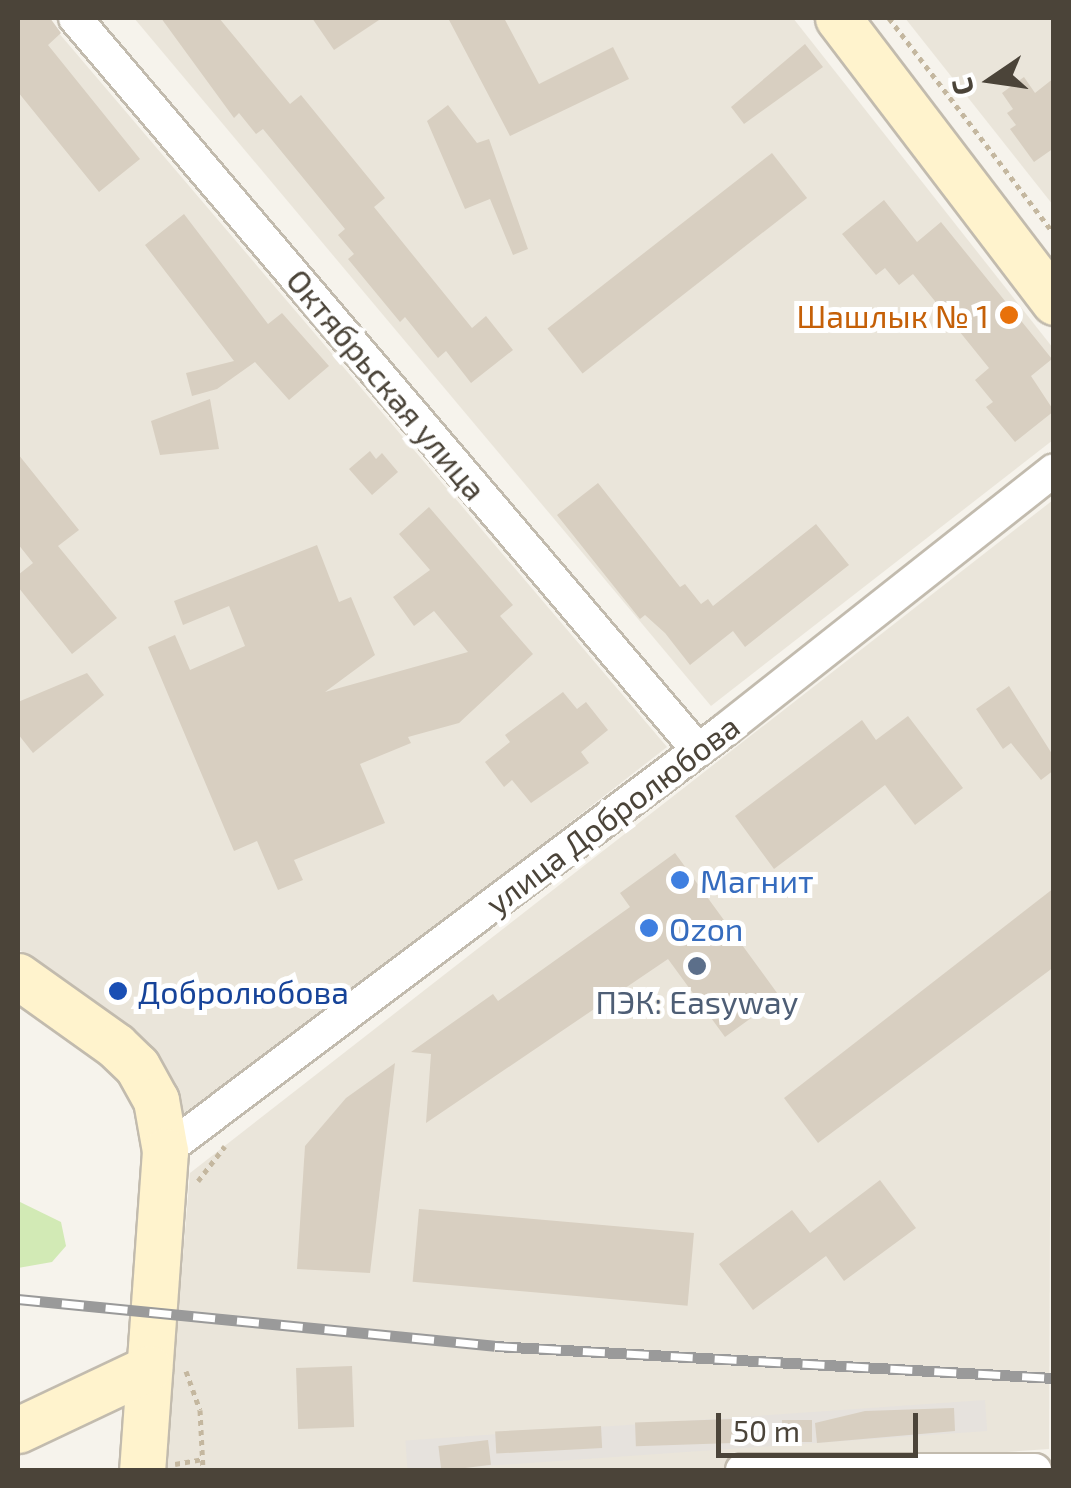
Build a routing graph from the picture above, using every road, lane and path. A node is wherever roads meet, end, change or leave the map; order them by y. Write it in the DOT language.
graph roads {
  1 [pos="74,18"];
  2 [pos="838,18"];
  3 [pos="889,18"];
  4 [pos="1054,234"];
  5 [pos="1054,302"];
  6 [pos="1054,470"];
  7 [pos="698,750"];
  8 [pos="18,976"];
  9 [pos="238,1132"];
  10 [pos="165,1152"];
  11 [pos="195,1197"];
  12 [pos="167,1360"];
  13 [pos="18,1430"];
  14 [pos="142,1470"];
  15 [pos="204,1470"];
  16 [pos="742,1470"];
  17 [pos="1035,1470"];
  1 -- 7 [label="street, Октябрьская улица"];
  2 -- 5 [label="street"];
  3 -- 4 [label="path"];
  6 -- 7 [label="street, улица Добролюбова"];
  7 -- 10 [label="street, улица Добролюбова"];
  8 -- 10 [label="street"];
  9 -- 11 [label="path"];
  10 -- 12 [label="street"];
  12 -- 13 [label="street"];
  12 -- 14 [label="street"];
  12 -- 15 [label="path"];
  16 -- 17 [label="street"];
}
